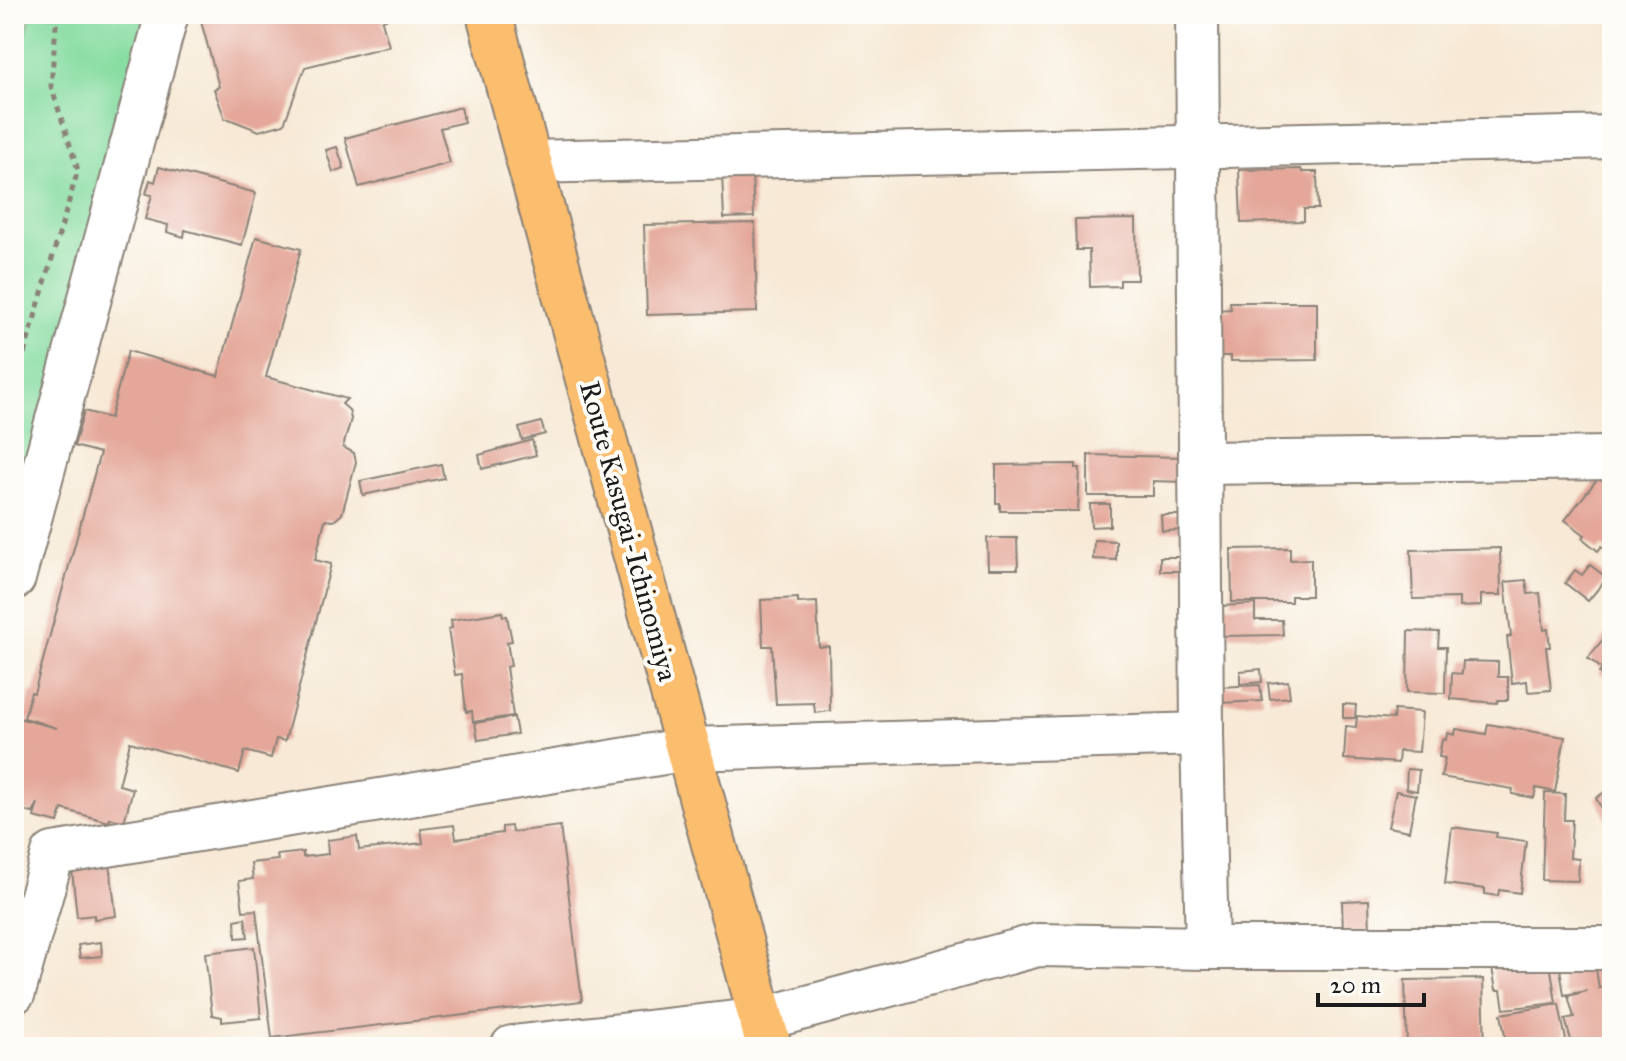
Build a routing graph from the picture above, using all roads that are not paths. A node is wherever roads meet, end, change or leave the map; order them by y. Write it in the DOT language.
graph roads {
  1 [pos="167,14"];
  2 [pos="489,14"];
  3 [pos="1197,14"];
  4 [pos="1612,137"];
  5 [pos="1200,145"];
  6 [pos="529,162"];
  7 [pos="1612,458"];
  8 [pos="1202,463"];
  9 [pos="14,578"];
  10 [pos="1202,734"];
  11 [pos="688,749"];
  12 [pos="1207,948"];
  13 [pos="1612,948"];
  14 [pos="14,992"];
  15 [pos="766,1033"];
  16 [pos="512,1047"];
  1 -- 9 [label="street"];
  2 -- 6 [label="main road, Route Kasugai-Ichinomiya"];
  3 -- 5 [label="street"];
  4 -- 5 [label="street"];
  5 -- 6 [label="street"];
  5 -- 8 [label="street"];
  6 -- 11 [label="main road, Route Kasugai-Ichinomiya"];
  7 -- 8 [label="street"];
  8 -- 10 [label="street"];
  10 -- 11 [label="street"];
  10 -- 12 [label="street"];
  11 -- 14 [label="street"];
  11 -- 15 [label="main road, Route Kasugai-Ichinomiya"];
  12 -- 13 [label="street"];
  12 -- 15 [label="street"];
  15 -- 16 [label="street"];
}
